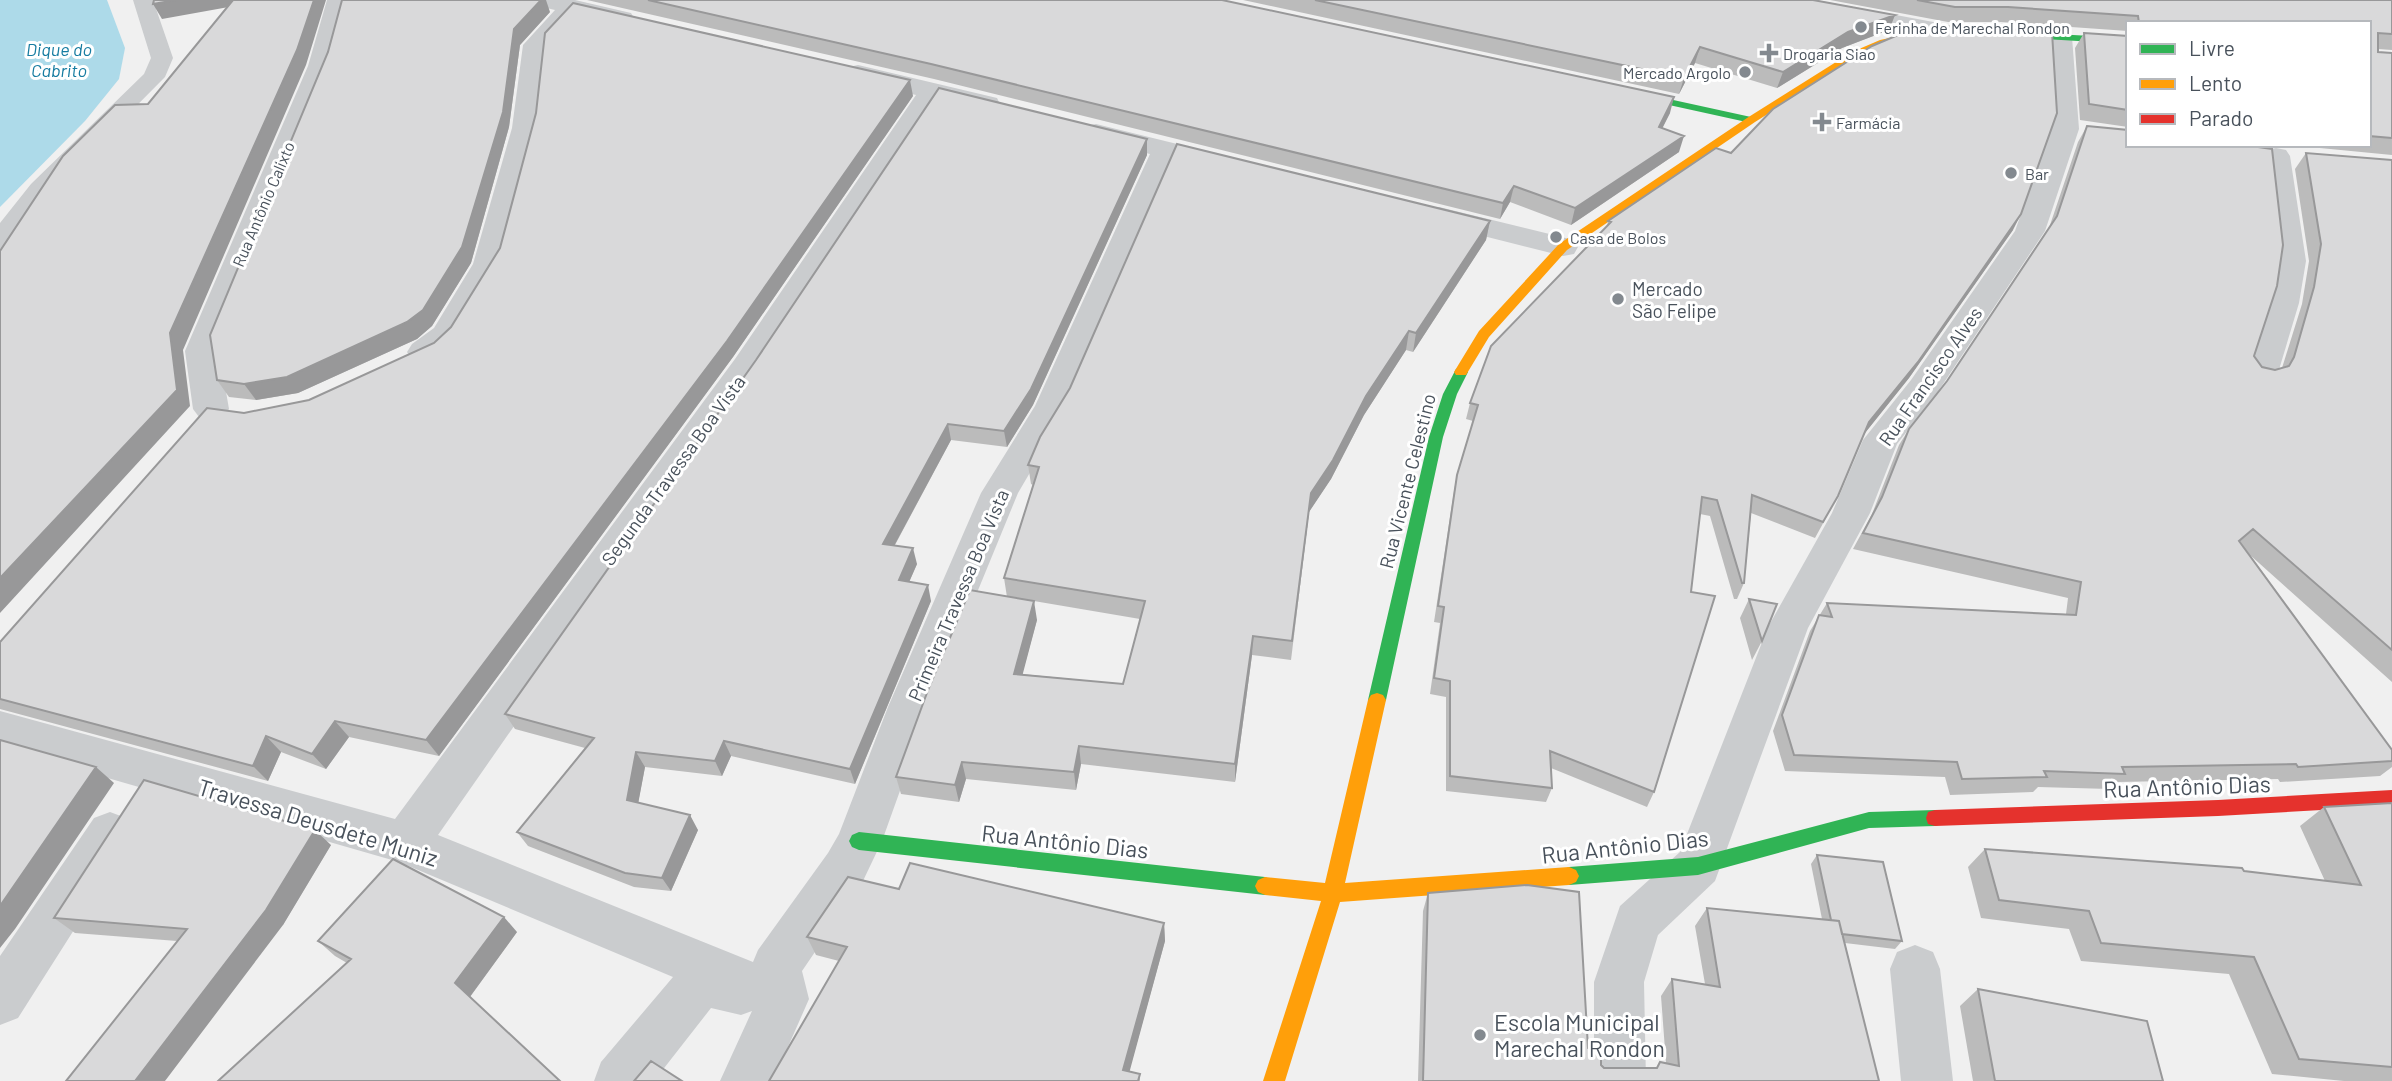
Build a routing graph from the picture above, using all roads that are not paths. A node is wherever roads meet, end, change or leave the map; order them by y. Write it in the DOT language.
graph roads {
  1 [pos="143,0"];
  2 [pos="339,0"];
  3 [pos="1777,0"];
  4 [pos="557,3"];
  5 [pos="652,25"];
  6 [pos="1951,31"];
  7 [pos="1983,33"];
  8 [pos="2059,37"];
  9 [pos="2126,41"];
  10 [pos="840,69"];
  11 [pos="1602,88"];
  12 [pos="933,90"];
  13 [pos="1011,110"];
  14 [pos="1751,120"];
  15 [pos="1075,126"];
  16 [pos="1166,149"];
  17 [pos="2276,156"];
  18 [pos="1245,169"];
  19 [pos="1418,211"];
  20 [pos="0,241"];
  21 [pos="1563,247"];
  22 [pos="393,366"];
  23 [pos="2261,373"];
  24 [pos="213,417"];
  25 [pos="0,729"];
  26 [pos="149,773"];
  27 [pos="2392,798"];
  28 [pos="859,841"];
  29 [pos="405,843"];
  30 [pos="1698,866"];
  31 [pos="1333,892"];
  32 [pos="1915,969"];
  33 [pos="784,999"];
  34 [pos="0,1000"];
  35 [pos="620,1081"];
  36 [pos="746,1081"];
  37 [pos="1274,1081"];
  38 [pos="1620,1081"];
  39 [pos="1927,1081"];
  1 -- 20 [label="lane"];
  2 -- 24 [label="street, Rua Antônio Calixto"];
  3 -- 6 [label="street"];
  4 -- 5 [label="street"];
  4 -- 22 [label="street"];
  6 -- 14 [label="street, Rua Vicente Celestino"];
  7 -- 8 [label="street"];
  8 -- 9 [label="street"];
  8 -- 30 [label="street, Rua Francisco Alves"];
  10 -- 12 [label="street"];
  11 -- 14 [label="street"];
  12 -- 13 [label="street"];
  12 -- 29 [label="street, Segunda Travessa Boa Vista"];
  14 -- 21 [label="street, Rua Vicente Celestino"];
  15 -- 16 [label="street"];
  16 -- 18 [label="street"];
  16 -- 28 [label="street, Primeira Travessa Boa Vista"];
  17 -- 23 [label="street"];
  19 -- 21 [label="street"];
  21 -- 31 [label="street, Rua Vicente Celestino"];
  25 -- 26 [label="street, Travessa Deusdete Muniz"];
  26 -- 29 [label="street, Travessa Deusdete Muniz"];
  26 -- 34 [label="street"];
  27 -- 30 [label="street, Rua Antônio Dias"];
  28 -- 31 [label="street, Rua Antônio Dias"];
  28 -- 33 [label="street, Primeira Travessa Boa Vista"];
  29 -- 33 [label="street, Travessa Deusdete Muniz"];
  30 -- 31 [label="street, Rua Antônio Dias"];
  30 -- 38 [label="street"];
  31 -- 37 [label="street, Rua Vicente Celestino"];
  32 -- 39 [label="street"];
  33 -- 35 [label="street"];
  33 -- 36 [label="street"];
}
